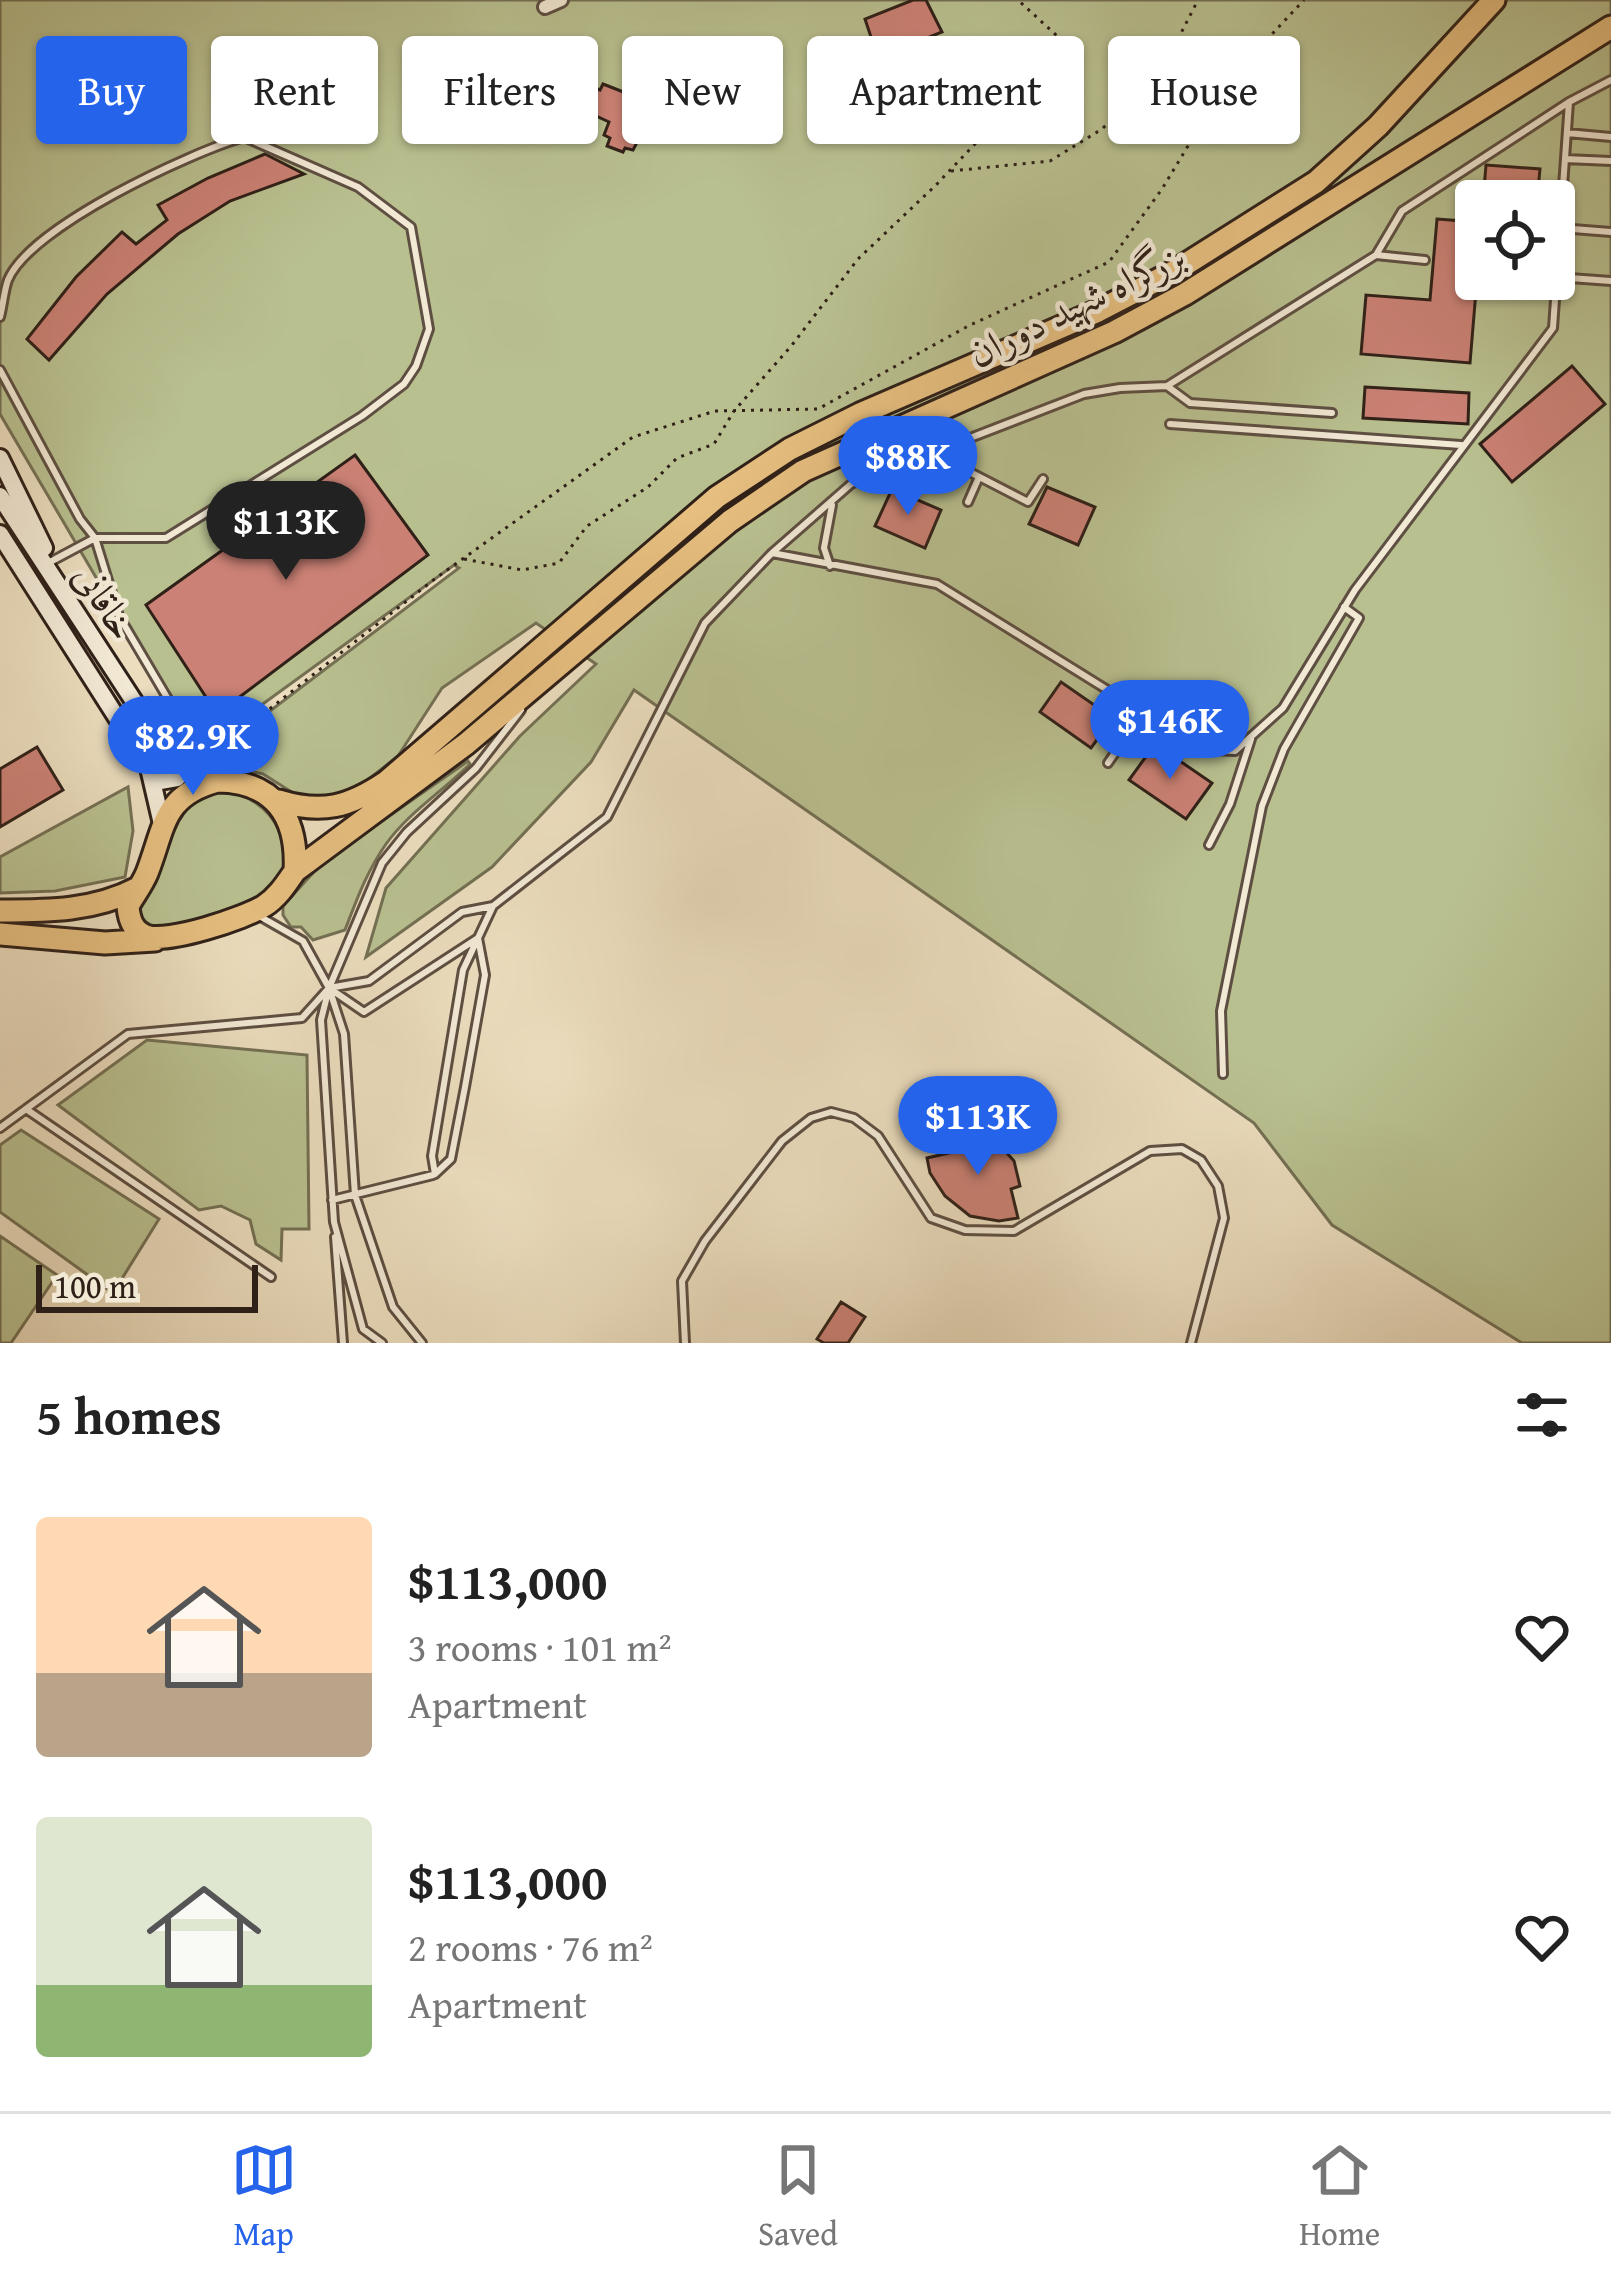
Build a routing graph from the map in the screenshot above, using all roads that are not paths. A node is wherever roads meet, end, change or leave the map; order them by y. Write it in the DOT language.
graph roads {
  1 [pos="561,0"];
  2 [pos="1494,0"];
  3 [pos="545,7"];
  4 [pos="1611,27"];
  5 [pos="1611,80"];
  6 [pos="1569,102"];
  7 [pos="1567,133"];
  8 [pos="1611,137"];
  9 [pos="1565,158"];
  10 [pos="1611,161"];
  11 [pos="1563,180"];
  12 [pos="1575,229"];
  13 [pos="1611,232"];
  14 [pos="1376,255"];
  15 [pos="1425,260"];
  16 [pos="1575,278"];
  17 [pos="1611,281"];
  18 [pos="1555,300"];
  19 [pos="0,317"];
  20 [pos="0,370"];
  21 [pos="1167,386"];
  22 [pos="1332,413"];
  23 [pos="1170,424"];
  24 [pos="1461,445"];
  25 [pos="931,452"];
  26 [pos="0,458"];
  27 [pos="979,477"];
  28 [pos="1042,479"];
  29 [pos="0,496"];
  30 [pos="968,502"];
  31 [pos="832,504"];
  32 [pos="0,535"];
  33 [pos="95,538"];
  34 [pos="772,553"];
  35 [pos="50,562"];
  36 [pos="830,566"];
  37 [pos="1344,607"];
  38 [pos="75,614"];
  39 [pos="542,683"];
  40 [pos="1143,712"];
  41 [pos="188,733"];
  42 [pos="1252,735"];
  43 [pos="167,752"];
  44 [pos="1108,763"];
  45 [pos="149,768"];
  46 [pos="217,781"];
  47 [pos="279,801"];
  48 [pos="161,824"];
  49 [pos="1209,845"];
  50 [pos="295,871"];
  51 [pos="139,888"];
  52 [pos="494,906"];
  53 [pos="0,911"];
  54 [pos="252,912"];
  55 [pos="0,934"];
  56 [pos="478,938"];
  57 [pos="161,939"];
  58 [pos="329,988"];
  59 [pos="1223,1074"];
  60 [pos="26,1108"];
  61 [pos="0,1128"];
  62 [pos="435,1174"];
  63 [pos="355,1196"];
  64 [pos="332,1200"];
  65 [pos="334,1222"];
  66 [pos="271,1277"];
  67 [pos="343,1343"];
  68 [pos="382,1343"];
  69 [pos="422,1343"];
  70 [pos="685,1343"];
  71 [pos="1191,1343"];
  1 -- 3 [label="street"];
  2 -- 47 [label="highway, بزرگراه شهید دوران"];
  4 -- 39 [label="highway, بزرگراه شهید دوران"];
  5 -- 6 [label="lane"];
  6 -- 7 [label="lane"];
  6 -- 14 [label="lane"];
  7 -- 8 [label="lane"];
  7 -- 9 [label="lane"];
  9 -- 10 [label="lane"];
  9 -- 11 [label="lane"];
  12 -- 13 [label="lane"];
  14 -- 15 [label="lane"];
  14 -- 21 [label="lane"];
  16 -- 17 [label="lane"];
  18 -- 24 [label="lane"];
  19 -- 33 [label="lane"];
  20 -- 33 [label="lane"];
  21 -- 22 [label="lane"];
  21 -- 25 [label="lane"];
  23 -- 24 [label="lane"];
  24 -- 37 [label="lane"];
  25 -- 27 [label="lane"];
  25 -- 31 [label="lane"];
  26 -- 35 [label="main road"];
  27 -- 28 [label="lane"];
  27 -- 30 [label="lane"];
  29 -- 38 [label="main road, خاقانی"];
  31 -- 34 [label="lane"];
  31 -- 36 [label="lane"];
  32 -- 45 [label="main road, خاقانی"];
  33 -- 35 [label="lane"];
  33 -- 41 [label="lane"];
  34 -- 36 [label="lane"];
  34 -- 52 [label="lane"];
  35 -- 38 [label="main road"];
  36 -- 40 [label="lane"];
  37 -- 42 [label="lane"];
  37 -- 59 [label="lane"];
  38 -- 43 [label="main road, خاقانی"];
  39 -- 50 [label="highway, بزرگراه شهید دوران"];
  39 -- 58 [label="lane"];
  40 -- 42 [label="lane"];
  40 -- 44 [label="lane"];
  42 -- 49 [label="lane"];
  43 -- 45 [label="main road"];
  43 -- 46 [label="main road, خاقانی"];
  45 -- 48 [label="main road, خاقانی"];
  46 -- 47 [label="highway"];
  46 -- 48 [label="highway"];
  47 -- 50 [label="highway"];
  48 -- 51 [label="highway"];
  50 -- 54 [label="highway"];
  51 -- 53 [label="highway"];
  51 -- 57 [label="highway"];
  52 -- 56 [label="lane"];
  52 -- 58 [label="lane"];
  54 -- 57 [label="highway"];
  54 -- 58 [label="lane"];
  55 -- 57 [label="highway"];
  56 -- 58 [label="lane"];
  56 -- 62 [label="lane"];
  56 -- 62 [label="lane"];
  58 -- 60 [label="lane"];
  58 -- 63 [label="lane"];
  58 -- 64 [label="lane"];
  60 -- 61 [label="lane"];
  60 -- 66 [label="lane"];
  62 -- 63 [label="lane"];
  63 -- 64 [label="lane"];
  63 -- 69 [label="lane"];
  64 -- 65 [label="lane"];
  65 -- 67 [label="lane"];
  65 -- 68 [label="lane"];
  70 -- 71 [label="lane"];
}
